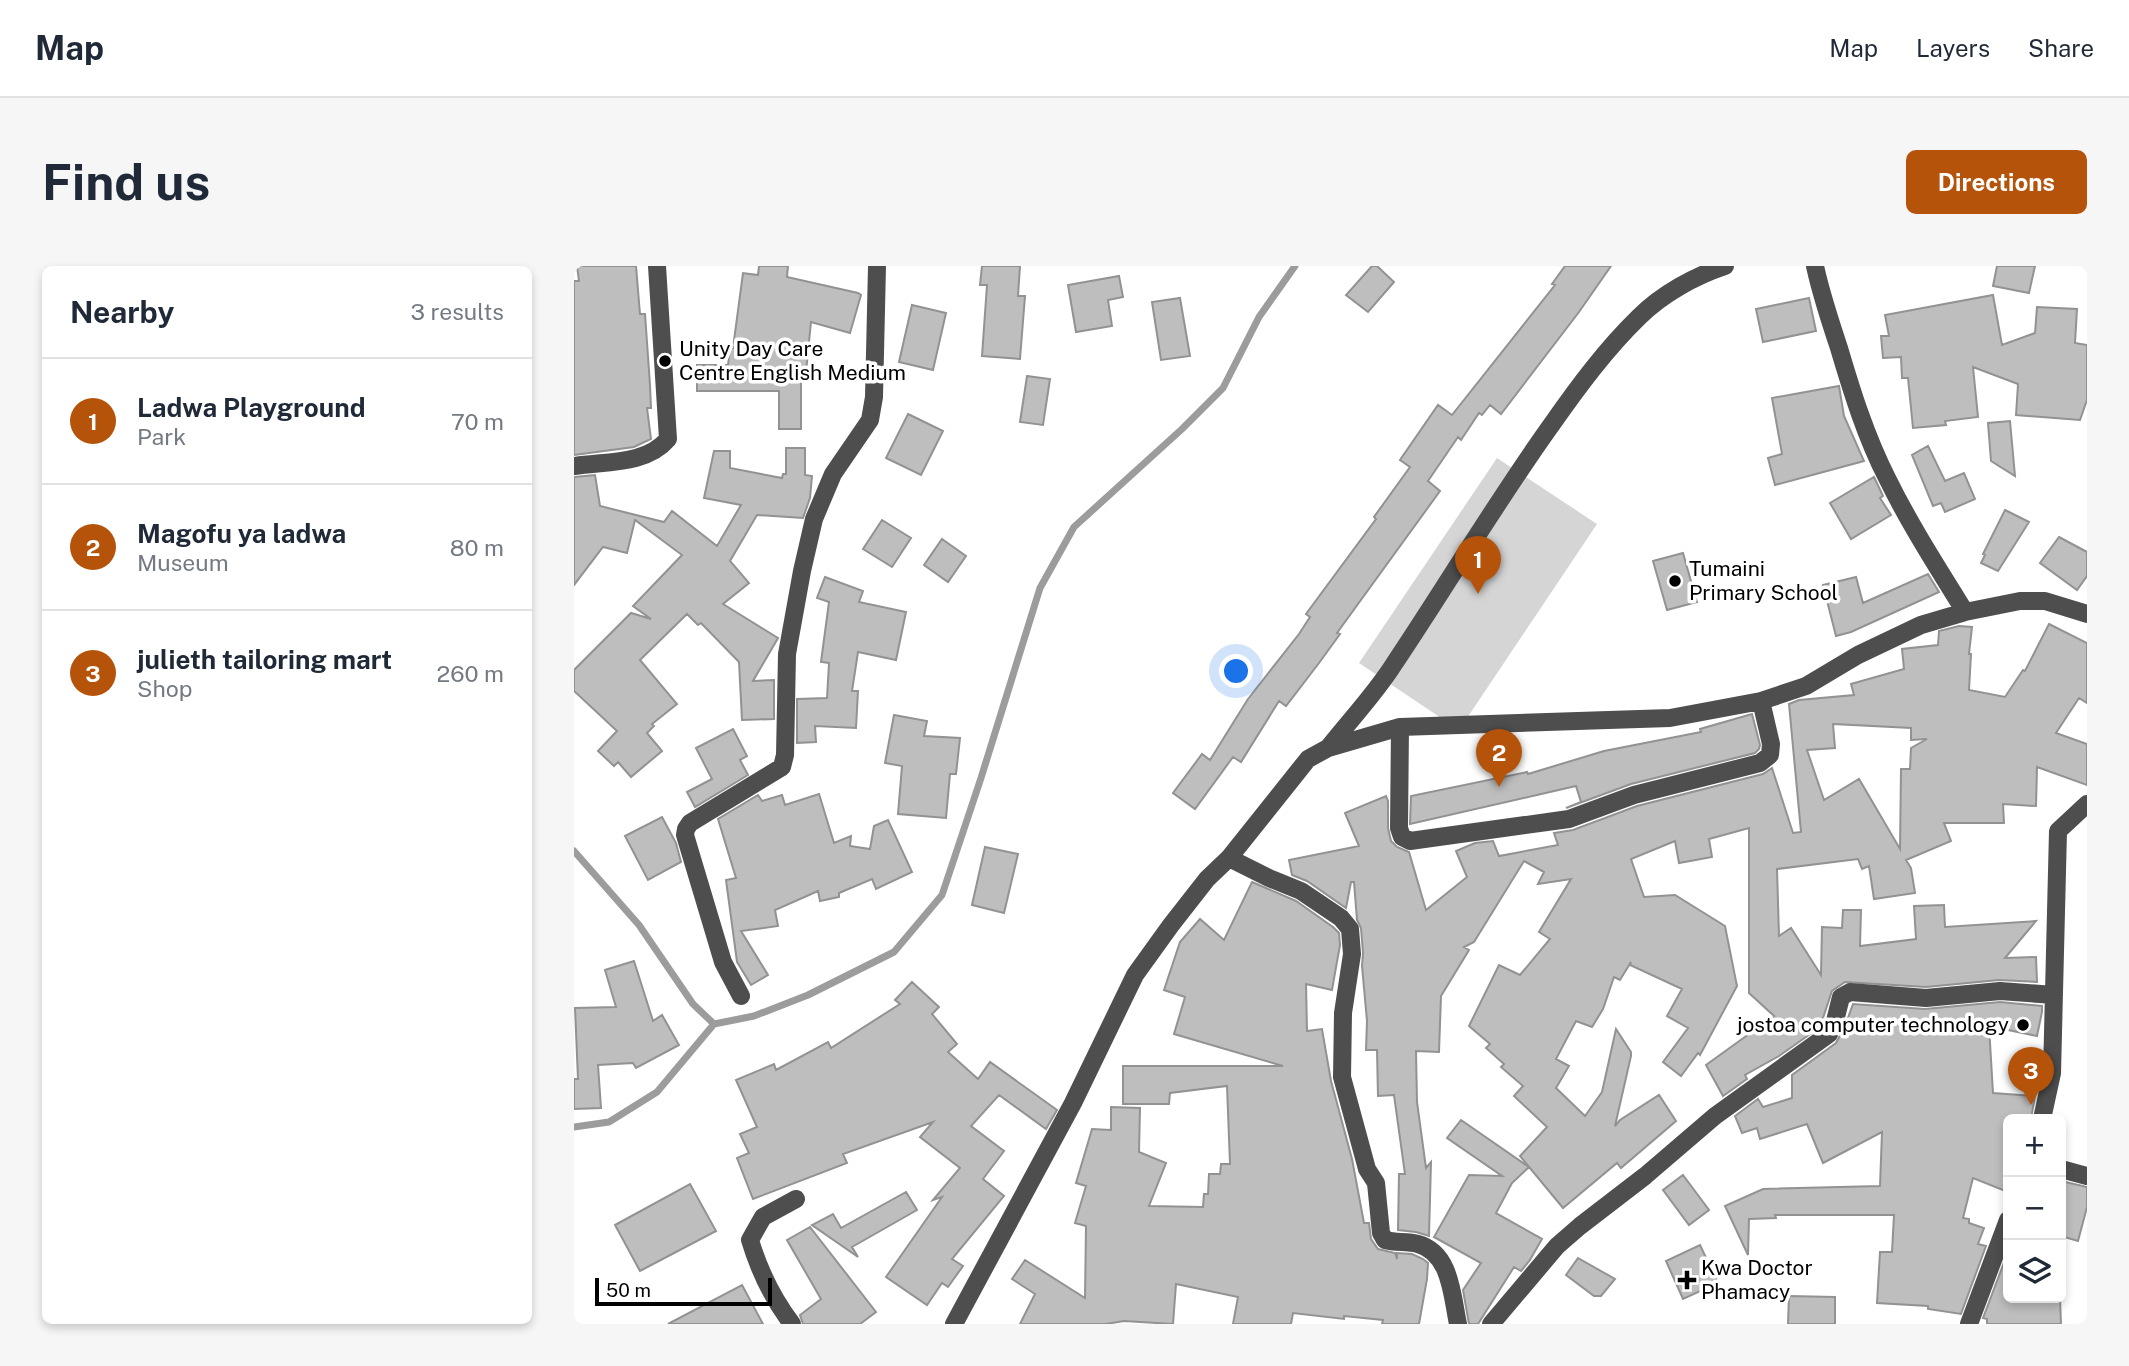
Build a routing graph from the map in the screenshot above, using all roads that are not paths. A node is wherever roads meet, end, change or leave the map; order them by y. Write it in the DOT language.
graph roads {
  1 [pos="657,266"];
  2 [pos="877,266"];
  3 [pos="1725,266"];
  4 [pos="1815,266"];
  5 [pos="574,466"];
  6 [pos="1965,612"];
  7 [pos="2087,614"];
  8 [pos="1761,701"];
  9 [pos="1400,727"];
  10 [pos="1328,748"];
  11 [pos="2087,804"];
  12 [pos="1228,858"];
  13 [pos="2054,995"];
  14 [pos="741,996"];
  15 [pos="2043,1114"];
  16 [pos="2066,1170"];
  17 [pos="2087,1176"];
  18 [pos="796,1199"];
  19 [pos="2003,1233"];
  20 [pos="792,1324"];
  21 [pos="954,1324"];
  22 [pos="1458,1324"];
  23 [pos="1491,1324"];
  24 [pos="1969,1324"];
  1 -- 5 [label="street"];
  2 -- 14 [label="street"];
  3 -- 10 [label="street"];
  4 -- 6 [label="street"];
  6 -- 7 [label="street"];
  6 -- 8 [label="street"];
  8 -- 9 [label="street"];
  8 -- 9 [label="street"];
  9 -- 10 [label="street"];
  10 -- 12 [label="street"];
  11 -- 13 [label="street"];
  12 -- 21 [label="street"];
  12 -- 22 [label="street"];
  13 -- 15 [label="street"];
  13 -- 23 [label="street"];
  16 -- 17 [label="street"];
  18 -- 20 [label="street"];
  19 -- 24 [label="street"];
}
